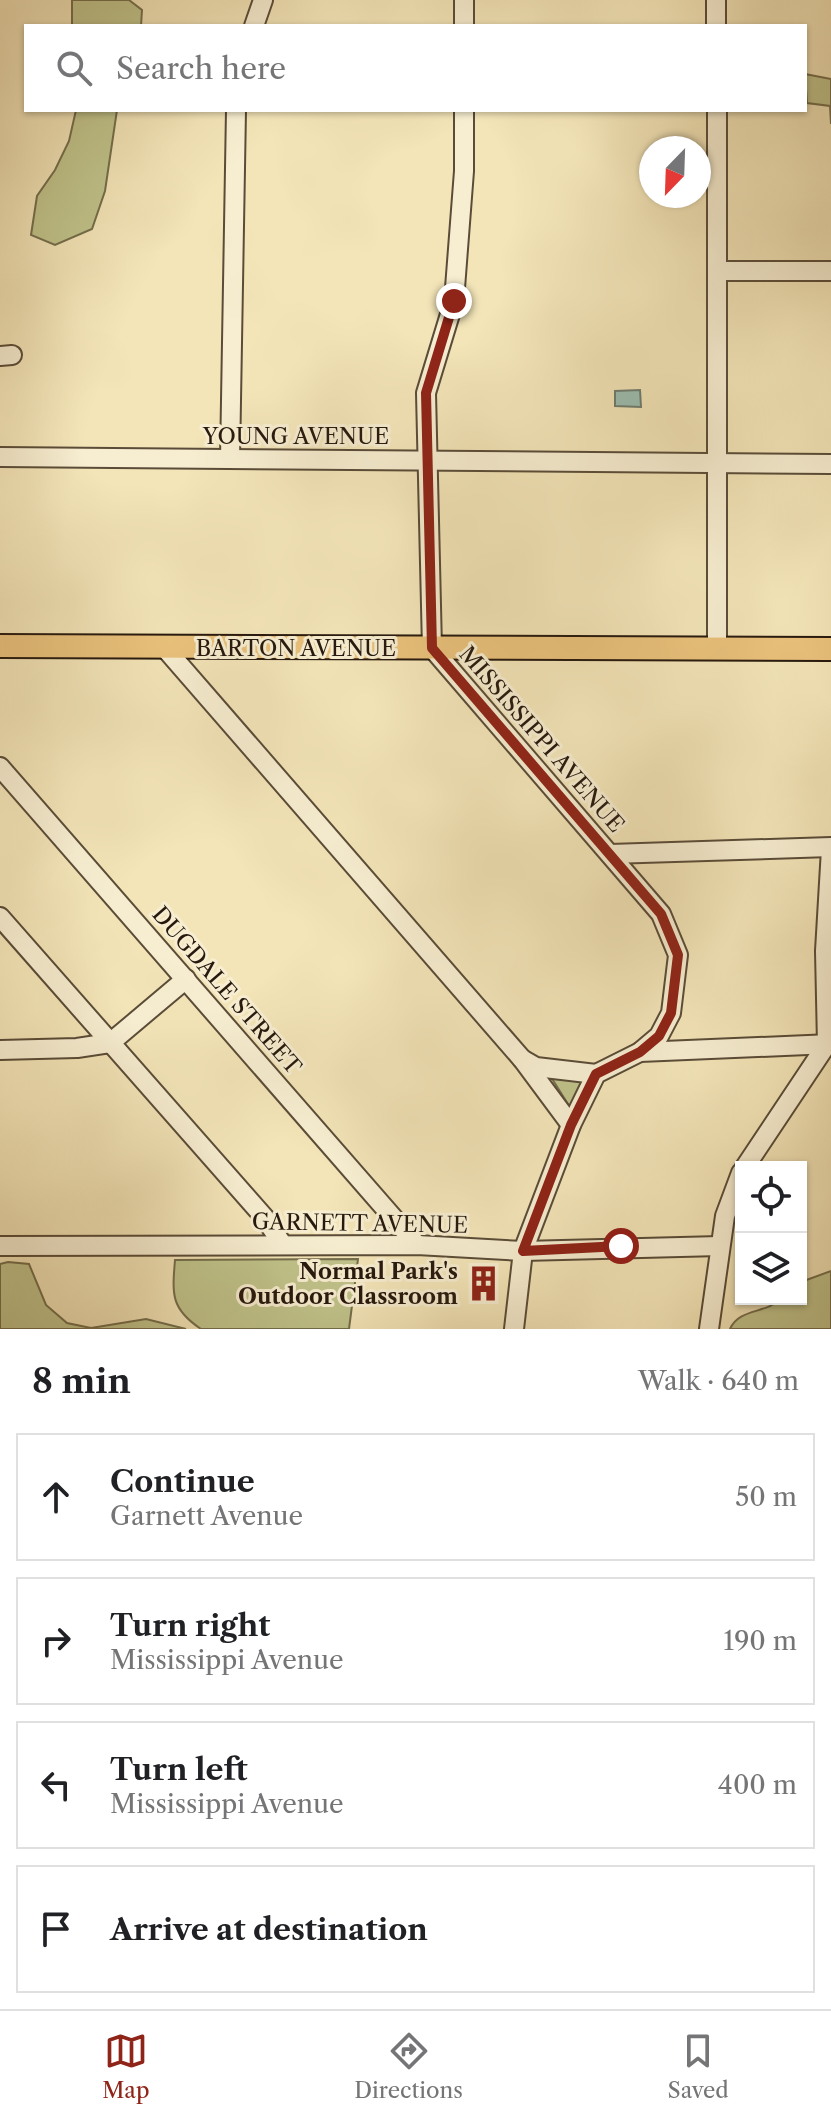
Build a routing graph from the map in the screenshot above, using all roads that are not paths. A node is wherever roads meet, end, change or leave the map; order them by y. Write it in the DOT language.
graph roads {
  1 [pos="263,0"];
  2 [pos="464,0"];
  3 [pos="716,0"];
  4 [pos="255,24"];
  5 [pos="464,24"];
  6 [pos="716,24"];
  7 [pos="236,112"];
  8 [pos="464,112"];
  9 [pos="717,112"];
  10 [pos="720,271"];
  11 [pos="831,271"];
  12 [pos="0,457"];
  13 [pos="230,459"];
  14 [pos="429,461"];
  15 [pos="716,464"];
  16 [pos="831,464"];
  17 [pos="0,646"];
  18 [pos="164,647"];
  19 [pos="432,648"];
  20 [pos="717,648"];
  21 [pos="831,649"];
  22 [pos="0,767"];
  23 [pos="831,848"];
  24 [pos="610,854"];
  25 [pos="0,917"];
  26 [pos="186,979"];
  27 [pos="110,1043"];
  28 [pos="829,1044"];
  29 [pos="0,1050"];
  30 [pos="640,1052"];
  31 [pos="522,1059"];
  32 [pos="596,1074"];
  33 [pos="571,1125"];
  34 [pos="749,1161"];
  35 [pos="735,1189"];
  36 [pos="283,1245"];
  37 [pos="417,1245"];
  38 [pos="0,1246"];
  39 [pos="720,1246"];
  40 [pos="523,1251"];
  41 [pos="514,1329"];
  42 [pos="709,1329"];
  1 -- 4 [label="street"];
  2 -- 5 [label="street"];
  3 -- 6 [label="street"];
  7 -- 13 [label="street"];
  8 -- 14 [label="street, MISSISSIPPI AVENUE"];
  9 -- 10 [label="street"];
  10 -- 11 [label="street"];
  10 -- 15 [label="street"];
  12 -- 13 [label="street, YOUNG AVENUE"];
  13 -- 14 [label="street, YOUNG AVENUE"];
  14 -- 15 [label="street, YOUNG AVENUE"];
  14 -- 19 [label="street, MISSISSIPPI AVENUE"];
  15 -- 16 [label="street, YOUNG AVENUE"];
  15 -- 20 [label="street"];
  17 -- 18 [label="main road, BARTON AVENUE"];
  18 -- 19 [label="main road, BARTON AVENUE"];
  18 -- 31 [label="street"];
  19 -- 20 [label="main road, BARTON AVENUE"];
  19 -- 24 [label="street, MISSISSIPPI AVENUE"];
  20 -- 21 [label="main road, BARTON AVENUE"];
  22 -- 26 [label="street, DUGDALE STREET"];
  23 -- 24 [label="street"];
  23 -- 28 [label="street"];
  24 -- 30 [label="street, MISSISSIPPI AVENUE"];
  25 -- 27 [label="street"];
  26 -- 27 [label="street"];
  26 -- 37 [label="street, DUGDALE STREET"];
  27 -- 29 [label="street"];
  27 -- 36 [label="street"];
  28 -- 30 [label="street"];
  28 -- 34 [label="street"];
  30 -- 32 [label="street, MISSISSIPPI AVENUE"];
  31 -- 32 [label="street"];
  31 -- 33 [label="street"];
  32 -- 33 [label="street"];
  33 -- 40 [label="street"];
  35 -- 39 [label="street"];
  36 -- 37 [label="street, GARNETT AVENUE"];
  36 -- 38 [label="street, GARNETT AVENUE"];
  37 -- 40 [label="street, GARNETT AVENUE"];
  39 -- 40 [label="street, GARNETT AVENUE"];
  39 -- 42 [label="street"];
  40 -- 41 [label="street"];
}
